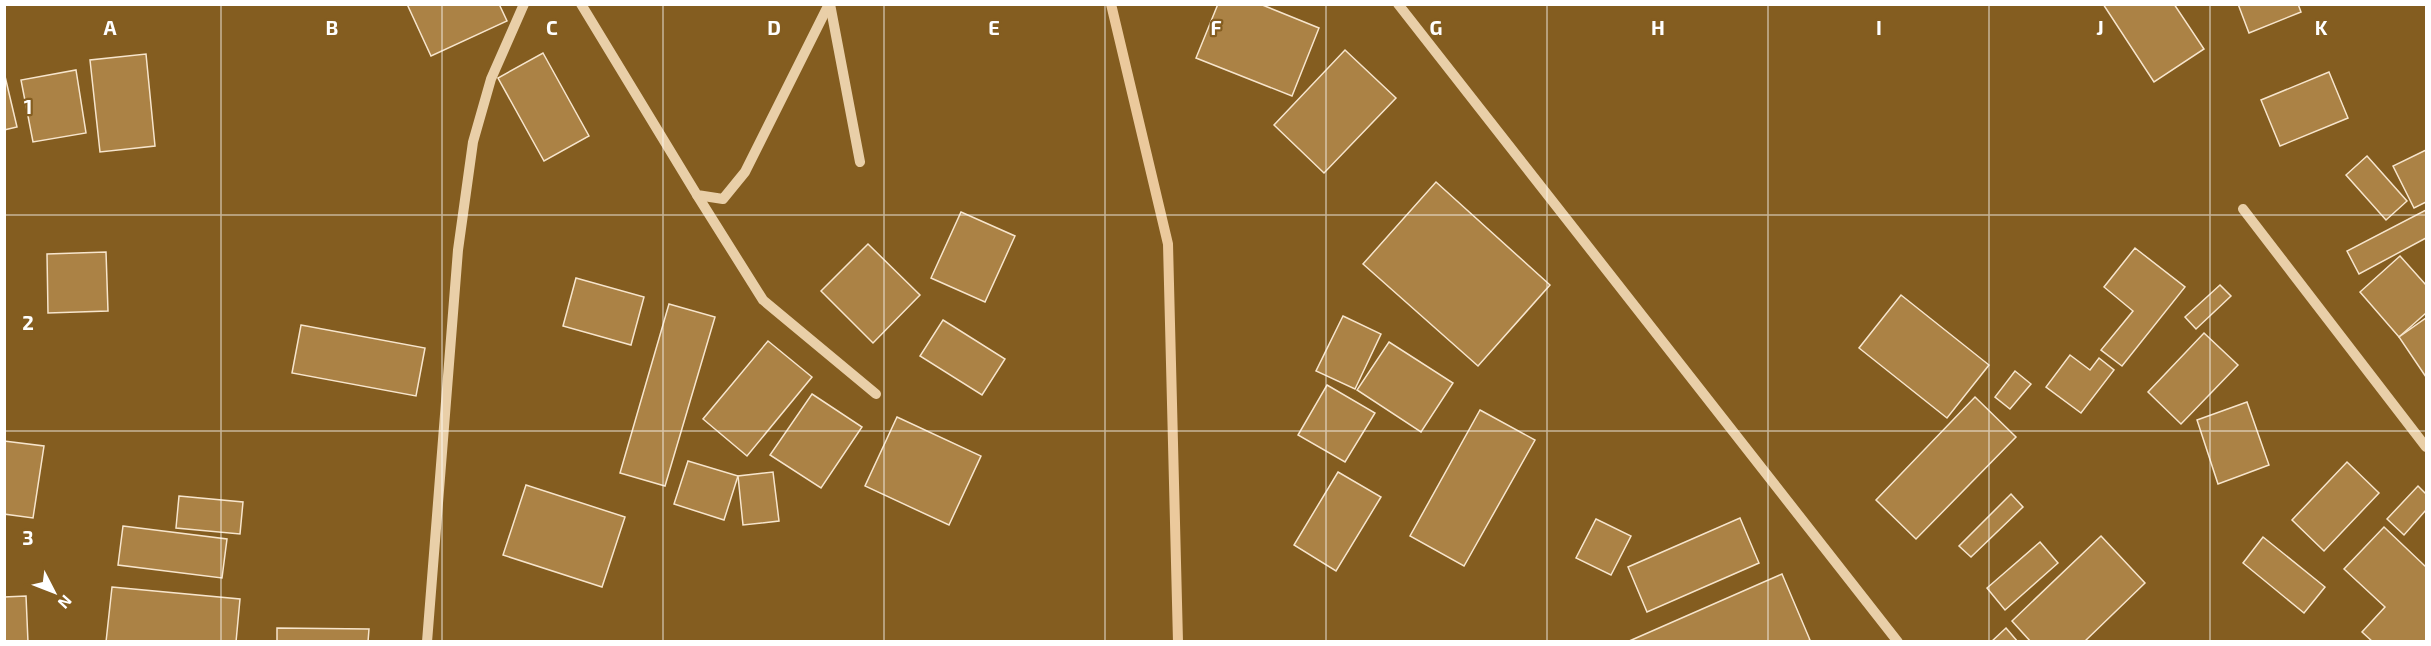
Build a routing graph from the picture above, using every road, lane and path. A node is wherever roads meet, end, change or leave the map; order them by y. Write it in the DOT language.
graph roads {
  1 [pos="524,4"];
  2 [pos="581,4"];
  3 [pos="829,4"];
  4 [pos="1398,4"];
  5 [pos="860,162"];
  6 [pos="697,195"];
  7 [pos="2243,209"];
  8 [pos="876,393"];
  9 [pos="2427,447"];
  10 [pos="427,642"];
  11 [pos="1898,642"];
  1 -- 10 [label="street"];
  2 -- 6 [label="street"];
  3 -- 5 [label="street"];
  3 -- 6 [label="street"];
  4 -- 11 [label="street"];
  6 -- 8 [label="street"];
  7 -- 9 [label="street"];
}
